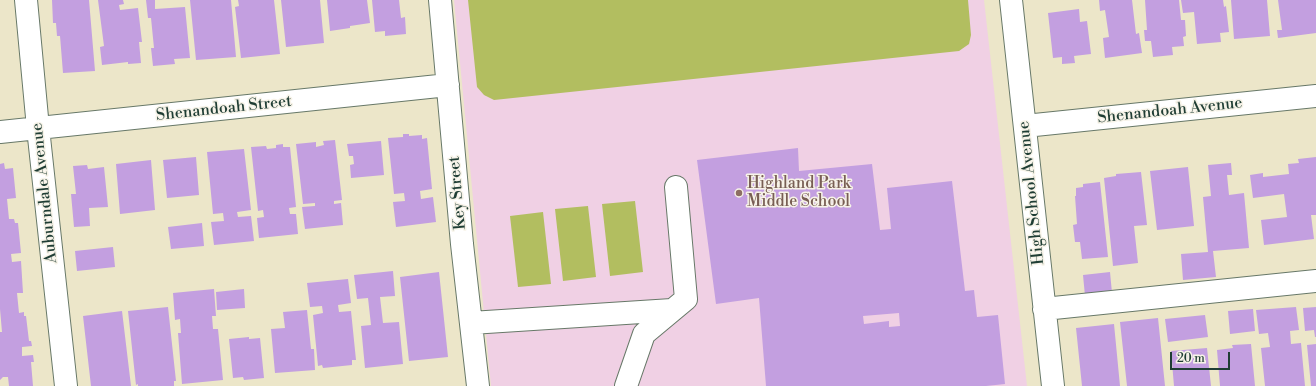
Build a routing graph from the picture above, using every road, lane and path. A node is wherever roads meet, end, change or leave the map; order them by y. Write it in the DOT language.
graph roads {
  1 [pos="26,0"];
  2 [pos="440,0"];
  3 [pos="1011,0"];
  4 [pos="448,85"];
  5 [pos="1316,96"];
  6 [pos="1025,126"];
  7 [pos="38,128"];
  8 [pos="0,132"];
  9 [pos="676,187"];
  10 [pos="1316,281"];
  11 [pos="1044,309"];
  12 [pos="672,310"];
  13 [pos="471,323"];
  14 [pos="66,386"];
  15 [pos="478,386"];
  16 [pos="626,386"];
  17 [pos="1053,386"];
  1 -- 7 [label="street, Auburndale Avenue"];
  2 -- 4 [label="street, Key Street"];
  3 -- 6 [label="street, High School Avenue"];
  4 -- 7 [label="street, Shenandoah Street"];
  4 -- 13 [label="street, Key Street"];
  5 -- 6 [label="street, Shenandoah Avenue"];
  6 -- 11 [label="street, High School Avenue"];
  7 -- 8 [label="street, Shenandoah Street"];
  7 -- 14 [label="street, Auburndale Avenue"];
  9 -- 12 [label="street"];
  10 -- 11 [label="street"];
  11 -- 17 [label="street, High School Avenue"];
  12 -- 13 [label="street"];
  12 -- 16 [label="street"];
  13 -- 15 [label="street, Key Street"];
}
